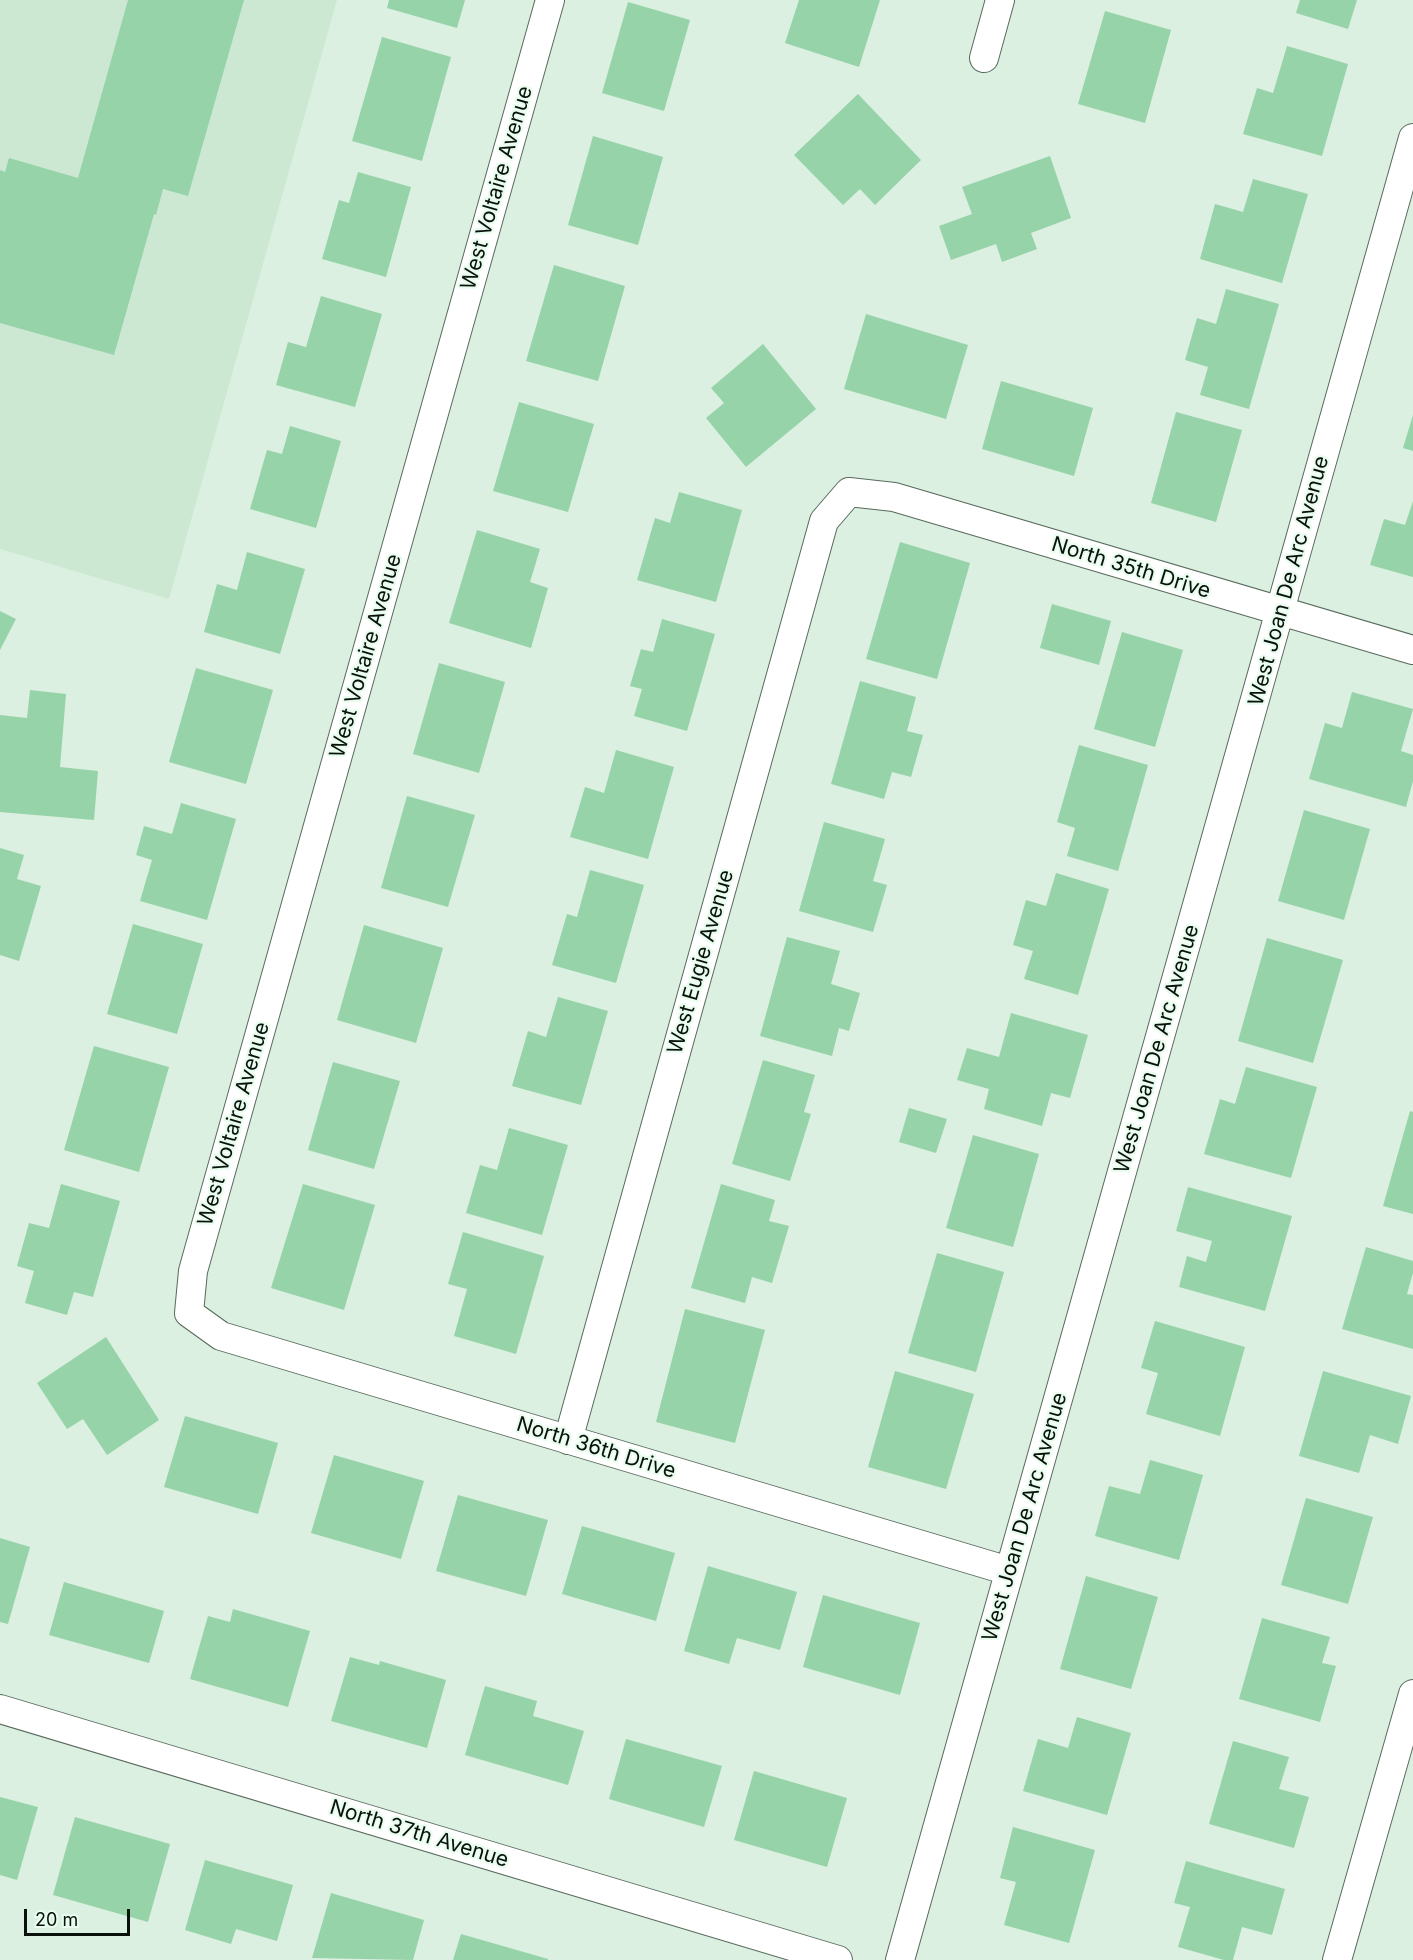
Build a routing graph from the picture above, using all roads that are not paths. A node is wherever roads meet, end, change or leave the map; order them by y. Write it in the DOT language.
graph roads {
  1 [pos="550,0"];
  2 [pos="1000,0"];
  3 [pos="984,58"];
  4 [pos="1413,138"];
  5 [pos="849,492"];
  6 [pos="1281,613"];
  7 [pos="1413,650"];
  8 [pos="189,1313"];
  9 [pos="568,1440"];
  10 [pos="1010,1571"];
  11 [pos="1413,1694"];
  12 [pos="0,1709"];
  13 [pos="838,1960"];
  14 [pos="900,1960"];
  15 [pos="1337,1960"];
  1 -- 8 [label="street, West Voltaire Avenue"];
  2 -- 3 [label="street"];
  4 -- 6 [label="street, West Joan De Arc Avenue"];
  5 -- 6 [label="street, North 35th Drive"];
  5 -- 9 [label="street, West Eugie Avenue"];
  6 -- 7 [label="street, North 35th Drive"];
  6 -- 10 [label="street, West Joan De Arc Avenue"];
  8 -- 9 [label="street, North 36th Drive"];
  9 -- 10 [label="street, North 36th Drive"];
  10 -- 14 [label="street, West Joan De Arc Avenue"];
  11 -- 15 [label="street"];
  12 -- 13 [label="street, North 37th Avenue"];
}
